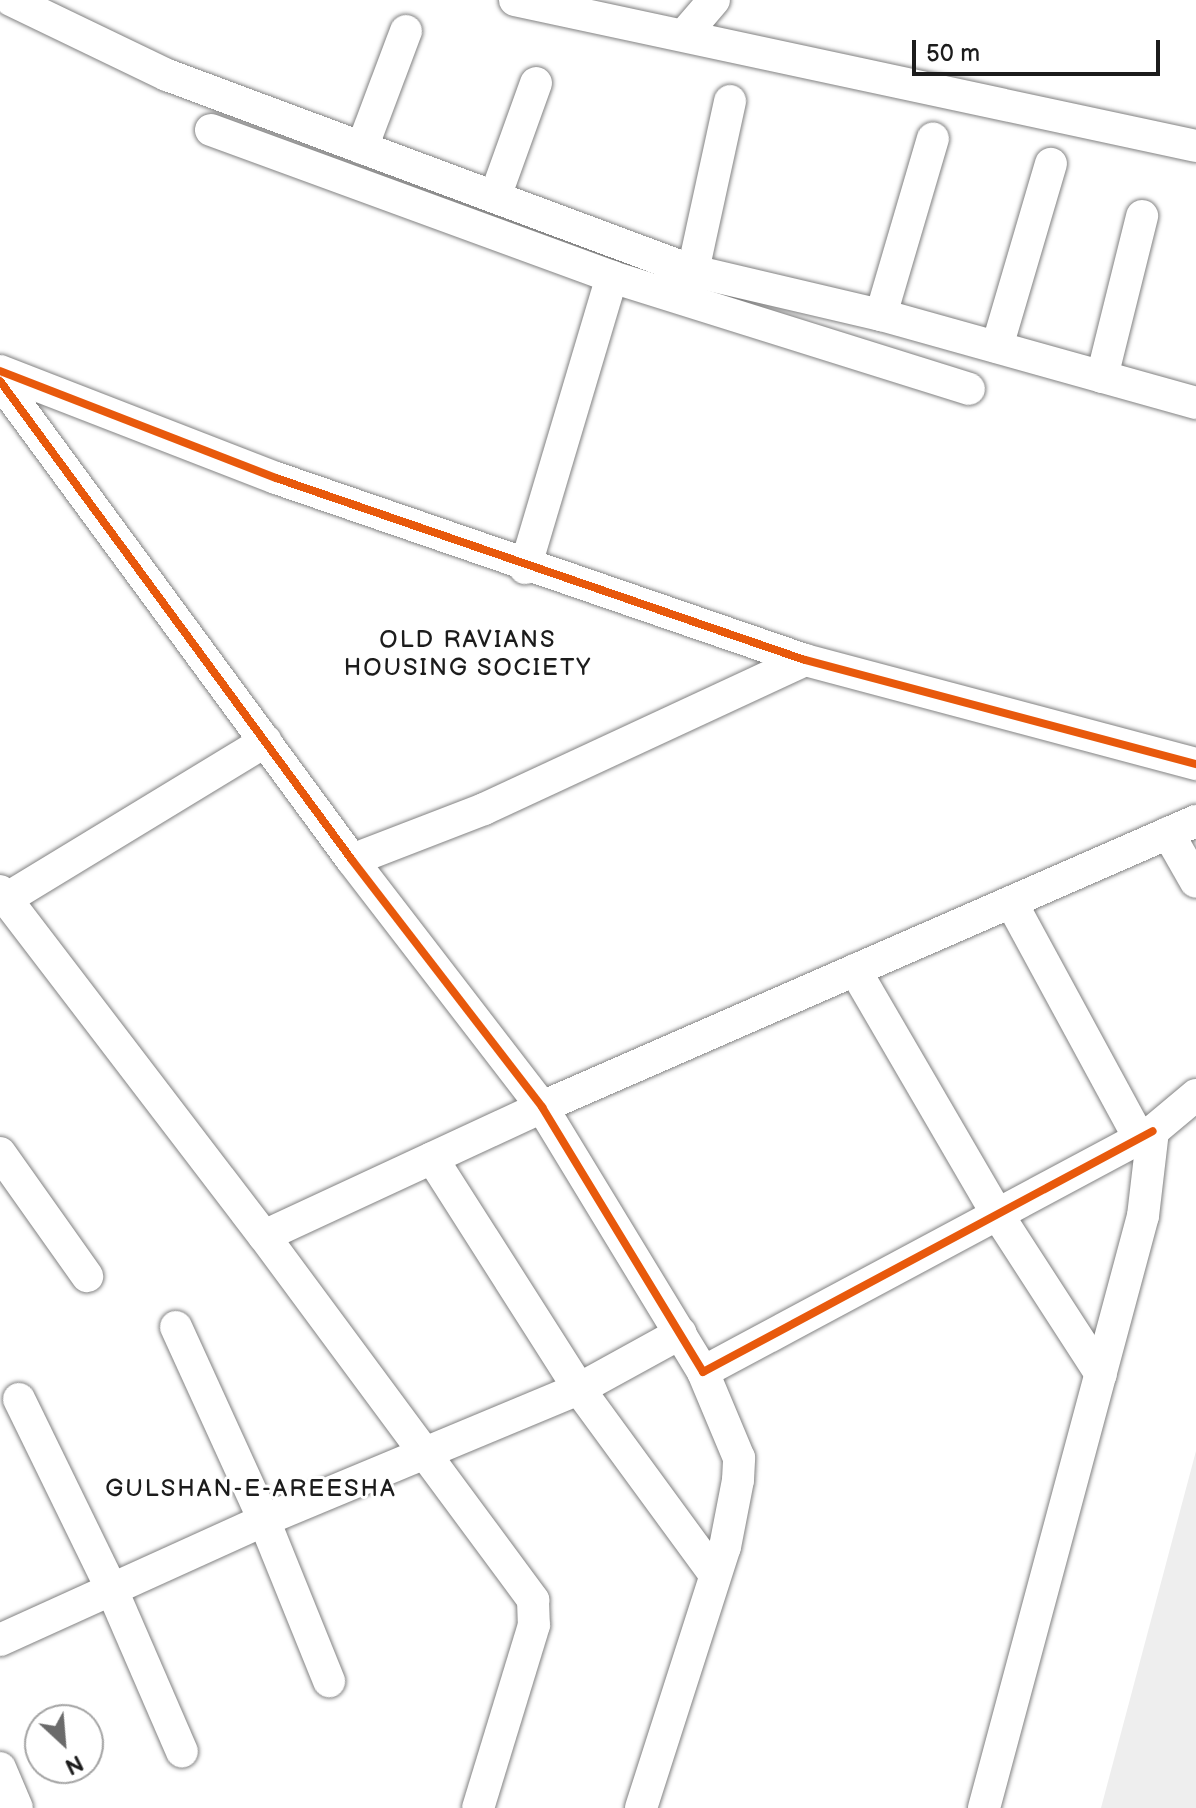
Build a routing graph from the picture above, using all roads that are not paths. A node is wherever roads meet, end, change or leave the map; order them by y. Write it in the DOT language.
graph roads {
  1 [pos="11,0"];
  2 [pos="515,0"];
  3 [pos="714,0"];
  4 [pos="406,31"];
  5 [pos="684,35"];
  6 [pos="536,83"];
  7 [pos="730,101"];
  8 [pos="211,130"];
  9 [pos="933,138"];
  10 [pos="1196,146"];
  11 [pos="362,148"];
  12 [pos="1051,164"];
  13 [pos="495,197"];
  14 [pos="1142,216"];
  15 [pos="693,271"];
  16 [pos="612,277"];
  17 [pos="881,315"];
  18 [pos="997,347"];
  19 [pos="0,371"];
  20 [pos="1102,377"];
  21 [pos="0,381"];
  22 [pos="969,389"];
  23 [pos="1196,403"];
  24 [pos="525,568"];
  25 [pos="805,660"];
  26 [pos="266,741"];
  27 [pos="1196,764"];
  28 [pos="1182,827"];
  29 [pos="352,860"];
  30 [pos="1196,882"];
  31 [pos="3,895"];
  32 [pos="1011,902"];
  33 [pos="855,970"];
  34 [pos="1196,1095"];
  35 [pos="542,1107"];
  36 [pos="1146,1134"];
  37 [pos="0,1153"];
  38 [pos="432,1158"];
  39 [pos="996,1212"];
  40 [pos="264,1236"];
  41 [pos="87,1276"];
  42 [pos="176,1327"];
  43 [pos="681,1333"];
  44 [pos="703,1372"];
  45 [pos="1101,1374"];
  46 [pos="579,1389"];
  47 [pos="19,1399"];
  48 [pos="427,1454"];
  49 [pos="264,1520"];
  50 [pos="715,1575"];
  51 [pos="112,1590"];
  52 [pos="0,1640"];
  53 [pos="329,1681"];
  54 [pos="182,1752"];
  55 [pos="0,1768"];
  56 [pos="17,1808"];
  57 [pos="478,1808"];
  58 [pos="641,1808"];
  59 [pos="984,1808"];
  1 -- 11 [label="street"];
  2 -- 5 [label="street"];
  3 -- 5 [label="street"];
  4 -- 11 [label="street"];
  5 -- 10 [label="street"];
  6 -- 13 [label="street"];
  7 -- 15 [label="street"];
  8 -- 16 [label="street"];
  9 -- 17 [label="street"];
  11 -- 13 [label="street"];
  12 -- 18 [label="street"];
  13 -- 15 [label="street"];
  14 -- 20 [label="street"];
  15 -- 17 [label="street"];
  16 -- 22 [label="street"];
  16 -- 24 [label="street"];
  17 -- 18 [label="street"];
  18 -- 20 [label="street"];
  19 -- 24 [label="street"];
  20 -- 23 [label="street"];
  21 -- 26 [label="street"];
  24 -- 25 [label="street"];
  25 -- 27 [label="street"];
  25 -- 29 [label="street"];
  26 -- 29 [label="street"];
  26 -- 31 [label="street"];
  28 -- 30 [label="street"];
  28 -- 32 [label="street"];
  29 -- 35 [label="street"];
  31 -- 40 [label="street"];
  32 -- 33 [label="street"];
  32 -- 36 [label="street"];
  33 -- 35 [label="street"];
  33 -- 39 [label="street"];
  34 -- 36 [label="street"];
  35 -- 38 [label="street"];
  35 -- 43 [label="street"];
  36 -- 39 [label="street"];
  36 -- 45 [label="street"];
  37 -- 41 [label="street"];
  38 -- 40 [label="street"];
  38 -- 46 [label="street"];
  39 -- 44 [label="street"];
  39 -- 45 [label="street"];
  40 -- 48 [label="street"];
  42 -- 49 [label="street"];
  43 -- 44 [label="street"];
  43 -- 46 [label="street"];
  44 -- 50 [label="street"];
  45 -- 59 [label="street"];
  46 -- 48 [label="street"];
  46 -- 50 [label="street"];
  47 -- 51 [label="street"];
  48 -- 49 [label="street"];
  48 -- 57 [label="street"];
  49 -- 51 [label="street"];
  49 -- 53 [label="street"];
  50 -- 58 [label="street"];
  51 -- 52 [label="street"];
  51 -- 54 [label="street"];
  55 -- 56 [label="street"];
}
